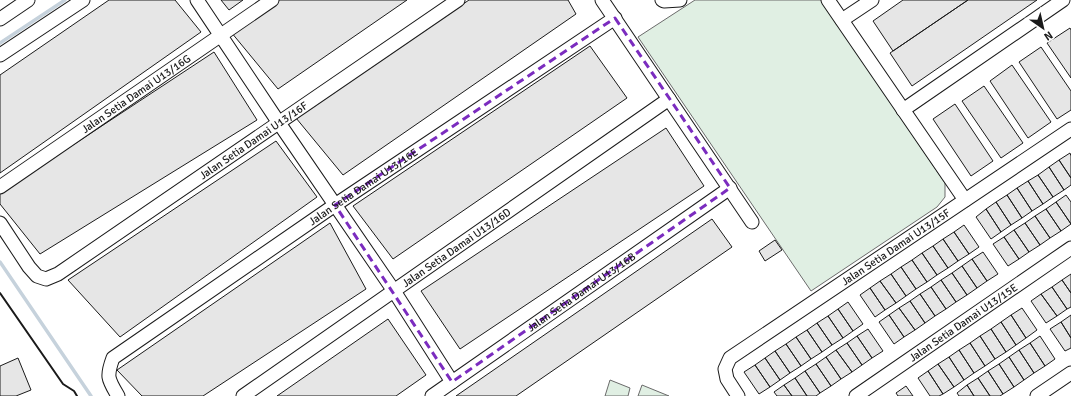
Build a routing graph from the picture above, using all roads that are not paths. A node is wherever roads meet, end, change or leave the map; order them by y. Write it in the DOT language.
graph roads {
  1 [pos="28,0"];
  2 [pos="83,0"];
  3 [pos="197,0"];
  4 [pos="272,0"];
  5 [pos="458,0"];
  6 [pos="602,0"];
  7 [pos="662,0"];
  8 [pos="680,0"];
  9 [pos="828,0"];
  10 [pos="872,0"];
  11 [pos="1063,0"];
  12 [pos="615,18"];
  13 [pos="0,19"];
  14 [pos="842,20"];
  15 [pos="220,34"];
  16 [pos="0,55"];
  17 [pos="669,99"];
  18 [pos="903,110"];
  19 [pos="279,123"];
  20 [pos="1071,129"];
  21 [pos="0,186"];
  22 [pos="730,188"];
  23 [pos="965,200"];
  24 [pos="335,205"];
  25 [pos="752,222"];
  26 [pos="0,223"];
  27 [pos="1071,248"];
  28 [pos="394,291"];
  29 [pos="1071,373"];
  30 [pos="452,382"];
  31 [pos="118,396"];
  32 [pos="243,396"];
  33 [pos="432,396"];
  34 [pos="738,396"];
  35 [pos="856,396"];
  36 [pos="1037,396"];
  1 -- 13 [label="street"];
  2 -- 16 [label="street"];
  3 -- 15 [label="street"];
  4 -- 15 [label="street, Jalan Setia Damai U13/16G"];
  5 -- 19 [label="street, Jalan Setia Damai U13/16F"];
  6 -- 12 [label="street"];
  7 -- 8 [label="street"];
  9 -- 14 [label="street"];
  10 -- 14 [label="street"];
  11 -- 18 [label="street"];
  12 -- 17 [label="street"];
  12 -- 24 [label="street, Jalan Setia Damai U13/16E"];
  14 -- 18 [label="street"];
  15 -- 19 [label="street"];
  15 -- 21 [label="street, Jalan Setia Damai U13/16G"];
  17 -- 22 [label="street"];
  17 -- 28 [label="street, Jalan Setia Damai U13/16D"];
  18 -- 23 [label="street"];
  19 -- 24 [label="street"];
  19 -- 26 [label="street, Jalan Setia Damai U13/16F"];
  20 -- 23 [label="street, Jalan Setia Damai U13/15F"];
  22 -- 25 [label="street"];
  22 -- 30 [label="street, Jalan Setia Damai U13/16B"];
  23 -- 34 [label="street, Jalan Setia Damai U13/15F"];
  24 -- 28 [label="street"];
  24 -- 31 [label="street, Jalan Setia Damai U13/16E"];
  27 -- 35 [label="street, Jalan Setia Damai U13/15E"];
  28 -- 30 [label="street"];
  28 -- 32 [label="street, Jalan Setia Damai U13/16D"];
  29 -- 36 [label="street"];
  30 -- 33 [label="street, Jalan Setia Damai U13/16B"];
}
